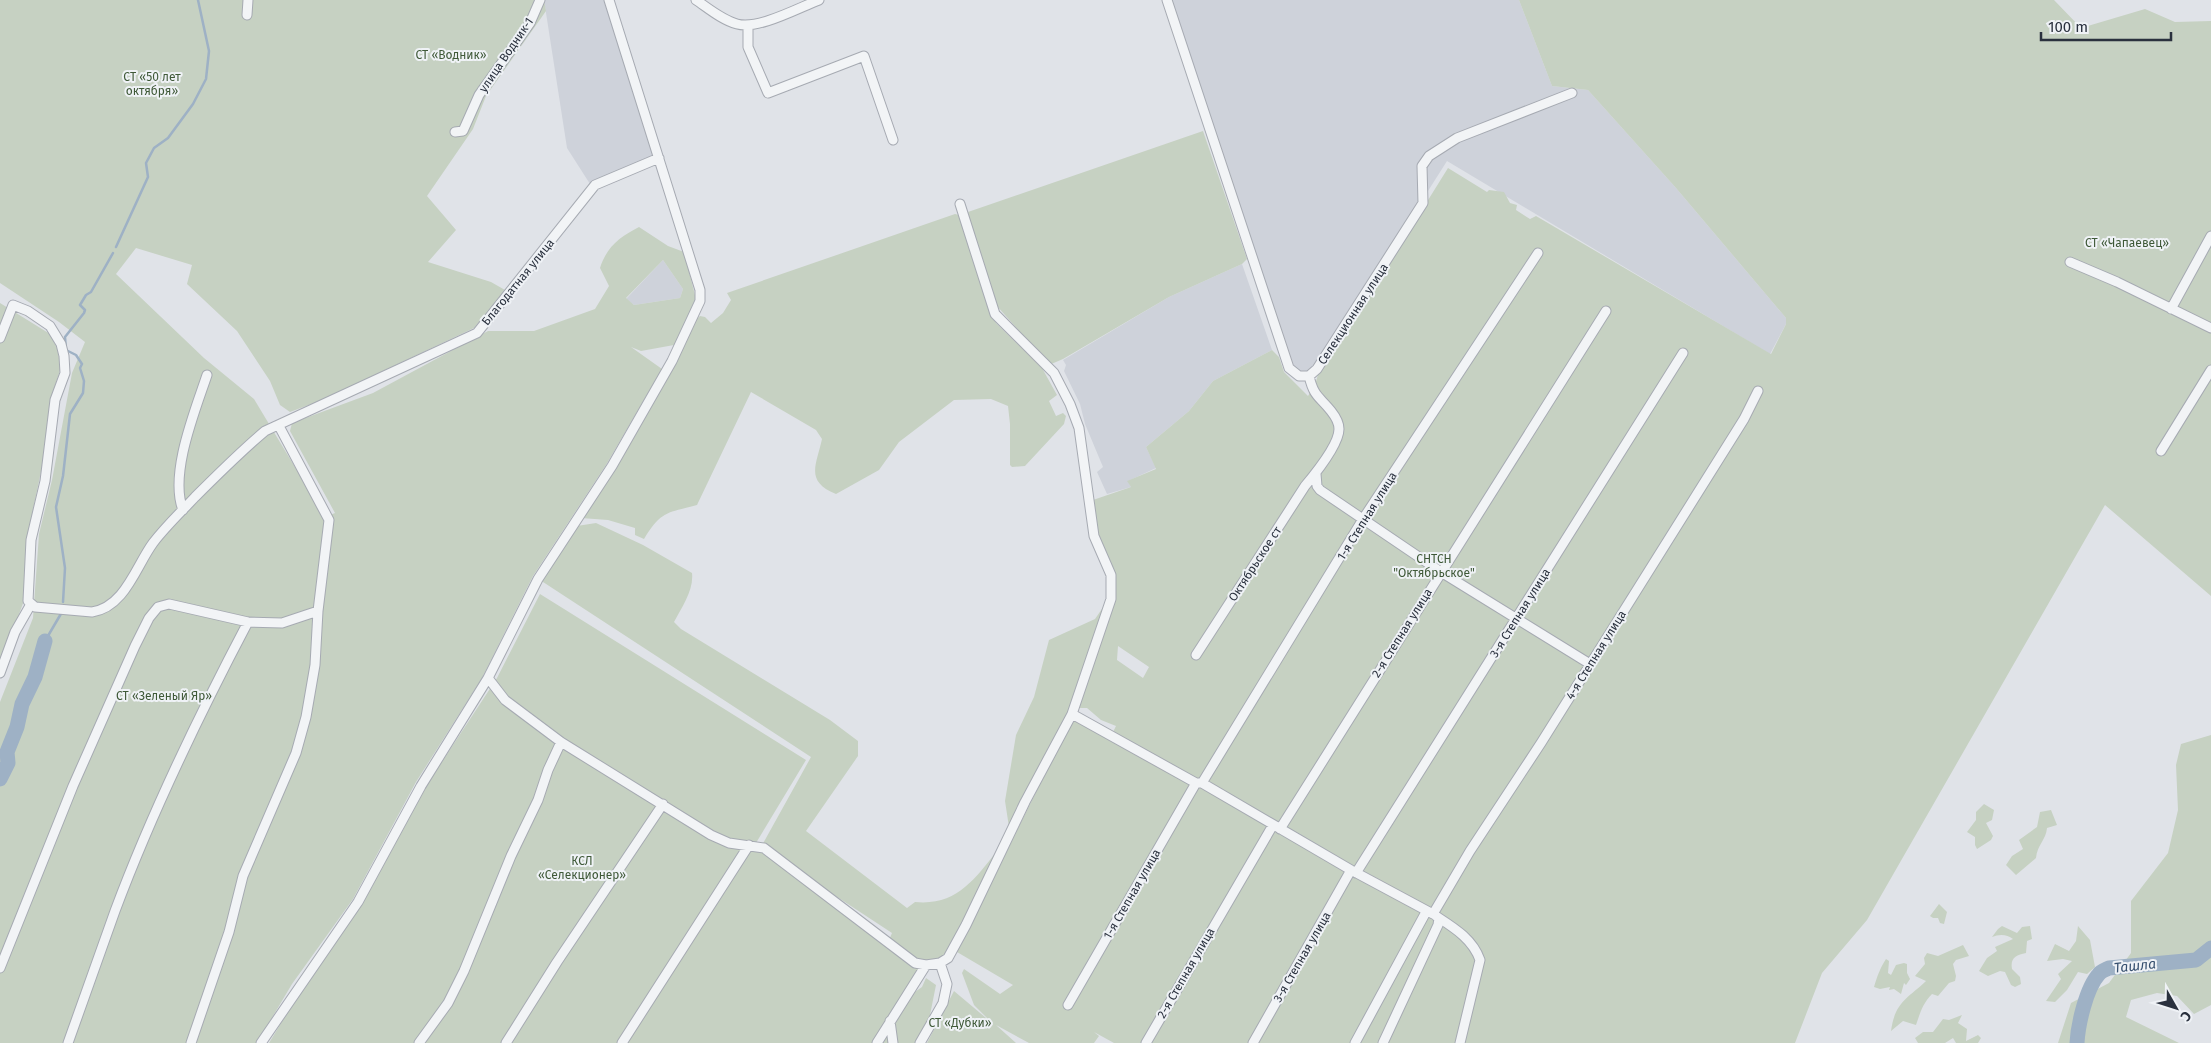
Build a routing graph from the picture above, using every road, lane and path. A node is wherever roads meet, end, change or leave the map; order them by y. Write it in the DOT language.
graph roads {
  1 [pos="248,0"];
  2 [pos="540,0"];
  3 [pos="609,0"];
  4 [pos="696,0"];
  5 [pos="819,0"];
  6 [pos="1167,0"];
  7 [pos="247,15"];
  8 [pos="748,25"];
  9 [pos="1572,93"];
  10 [pos="455,132"];
  11 [pos="893,140"];
  12 [pos="659,158"];
  13 [pos="960,204"];
  14 [pos="2211,236"];
  15 [pos="1538,253"];
  16 [pos="2070,262"];
  17 [pos="2171,309"];
  18 [pos="1606,311"];
  19 [pos="2211,328"];
  20 [pos="0,338"];
  21 [pos="1683,353"];
  22 [pos="2211,370"];
  23 [pos="208,375"];
  24 [pos="1309,376"];
  25 [pos="1758,391"];
  26 [pos="279,426"];
  27 [pos="2162,451"];
  28 [pos="1316,474"];
  29 [pos="183,510"];
  30 [pos="1363,519"];
  31 [pos="1441,572"];
  32 [pos="31,604"];
  33 [pos="318,611"];
  34 [pos="1516,618"];
  35 [pos="248,622"];
  36 [pos="1196,655"];
  37 [pos="1590,664"];
  38 [pos="0,673"];
  39 [pos="488,678"];
  40 [pos="1072,714"];
  41 [pos="561,742"];
  42 [pos="1199,783"];
  43 [pos="663,804"];
  44 [pos="1276,827"];
  45 [pos="749,845"];
  46 [pos="1354,871"];
  47 [pos="1432,914"];
  48 [pos="940,963"];
  49 [pos="926,965"];
  50 [pos="0,968"];
  51 [pos="1068,1005"];
  52 [pos="890,1021"];
  53 [pos="68,1043"];
  54 [pos="191,1043"];
  55 [pos="261,1043"];
  56 [pos="419,1043"];
  57 [pos="506,1043"];
  58 [pos="622,1043"];
  59 [pos="876,1043"];
  60 [pos="893,1043"];
  61 [pos="920,1043"];
  62 [pos="1146,1043"];
  63 [pos="1253,1043"];
  64 [pos="1355,1043"];
  65 [pos="1383,1043"];
  66 [pos="1460,1043"];
  1 -- 7 [label="street"];
  2 -- 10 [label="street, улица Водник-1"];
  3 -- 12 [label="street"];
  4 -- 8 [label="street"];
  5 -- 8 [label="street"];
  6 -- 24 [label="street, Селекционная улица"];
  8 -- 11 [label="street"];
  9 -- 24 [label="street, Селекционная улица"];
  12 -- 26 [label="street, Благодатная улица"];
  12 -- 39 [label="street"];
  13 -- 40 [label="street"];
  14 -- 17 [label="street"];
  15 -- 30 [label="street, 1-я Степная улица"];
  16 -- 17 [label="street"];
  17 -- 19 [label="street"];
  18 -- 31 [label="street, 2-я Степная улица"];
  20 -- 32 [label="street"];
  21 -- 34 [label="street, 3-я Степная улица"];
  22 -- 27 [label="street"];
  23 -- 29 [label="street"];
  24 -- 28 [label="street, Октябрьское ст"];
  25 -- 37 [label="street, 4-я Степная улица"];
  26 -- 29 [label="street, Благодатная улица"];
  26 -- 33 [label="street"];
  28 -- 30 [label="street"];
  28 -- 36 [label="street, Октябрьское ст"];
  29 -- 32 [label="street, Благодатная улица"];
  30 -- 31 [label="street"];
  30 -- 42 [label="street, 1-я Степная улица"];
  31 -- 34 [label="street"];
  31 -- 44 [label="street, 2-я Степная улица"];
  32 -- 38 [label="street"];
  33 -- 35 [label="street"];
  33 -- 54 [label="street"];
  34 -- 37 [label="street"];
  34 -- 46 [label="street, 3-я Степная улица"];
  35 -- 50 [label="street"];
  35 -- 53 [label="street"];
  37 -- 47 [label="street, 4-я Степная улица"];
  39 -- 41 [label="street"];
  39 -- 55 [label="street"];
  40 -- 42 [label="street"];
  40 -- 48 [label="street"];
  41 -- 43 [label="street"];
  41 -- 56 [label="street"];
  42 -- 44 [label="street"];
  42 -- 51 [label="street, 1-я Степная улица"];
  43 -- 45 [label="street"];
  43 -- 57 [label="street"];
  44 -- 46 [label="street"];
  44 -- 62 [label="street, 2-я Степная улица"];
  45 -- 49 [label="street"];
  45 -- 58 [label="street"];
  46 -- 47 [label="street"];
  46 -- 63 [label="street, 3-я Степная улица"];
  47 -- 64 [label="street, 4-я Степная улица"];
  47 -- 65 [label="street"];
  47 -- 66 [label="street"];
  48 -- 49 [label="street"];
  48 -- 61 [label="street"];
  49 -- 52 [label="street"];
  52 -- 59 [label="street"];
  52 -- 60 [label="street"];
}
